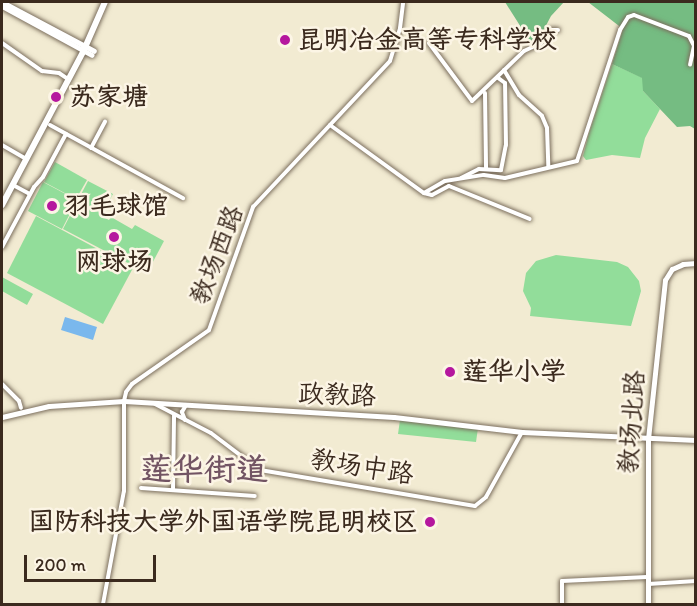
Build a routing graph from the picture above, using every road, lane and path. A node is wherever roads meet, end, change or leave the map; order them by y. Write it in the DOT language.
graph roads {
  1 [pos="105,2"];
  2 [pos="403,2"];
  3 [pos="3,3"];
  4 [pos="558,30"];
  5 [pos="2,43"];
  6 [pos="429,43"];
  7 [pos="85,49"];
  8 [pos="93,53"];
  9 [pos="690,64"];
  10 [pos="504,70"];
  11 [pos="498,78"];
  12 [pos="69,79"];
  13 [pos="485,92"];
  14 [pos="105,122"];
  15 [pos="50,125"];
  16 [pos="330,125"];
  17 [pos="66,134"];
  18 [pos="2,145"];
  19 [pos="91,148"];
  20 [pos="26,159"];
  21 [pos="548,166"];
  22 [pos="486,169"];
  23 [pos="460,178"];
  24 [pos="13,185"];
  25 [pos="424,193"];
  26 [pos="30,194"];
  27 [pos="183,198"];
  28 [pos="2,205"];
  29 [pos="530,219"];
  30 [pos="2,248"];
  31 [pos="696,263"];
  32 [pos="2,384"];
  33 [pos="124,401"];
  34 [pos="151,402"];
  35 [pos="186,405"];
  36 [pos="21,408"];
  37 [pos="174,415"];
  38 [pos="2,417"];
  39 [pos="185,420"];
  40 [pos="522,432"];
  41 [pos="648,438"];
  42 [pos="696,440"];
  43 [pos="141,488"];
  44 [pos="173,490"];
  45 [pos="255,496"];
  46 [pos="647,577"];
  47 [pos="696,581"];
  48 [pos="648,584"];
  49 [pos="103,604"];
  50 [pos="562,604"];
  51 [pos="648,604"];
  1 -- 7 [label="main road"];
  2 -- 16 [label="street, 教场西路"];
  3 -- 7 [label="main road"];
  4 -- 10 [label="street"];
  5 -- 12 [label="street"];
  6 -- 13 [label="street"];
  7 -- 8 [label="main road"];
  7 -- 12 [label="main road"];
  9 -- 21 [label="street"];
  10 -- 11 [label="street"];
  10 -- 21 [label="street"];
  11 -- 13 [label="street"];
  11 -- 22 [label="street"];
  12 -- 20 [label="main road"];
  13 -- 22 [label="street"];
  14 -- 19 [label="street"];
  15 -- 17 [label="street"];
  16 -- 25 [label="street"];
  16 -- 33 [label="street, 教场西路"];
  17 -- 19 [label="street"];
  17 -- 26 [label="street"];
  18 -- 20 [label="street"];
  19 -- 27 [label="street"];
  20 -- 24 [label="main road"];
  21 -- 23 [label="street"];
  22 -- 23 [label="street"];
  23 -- 25 [label="street"];
  24 -- 26 [label="street"];
  24 -- 28 [label="main road"];
  25 -- 29 [label="street"];
  26 -- 30 [label="street"];
  31 -- 41 [label="main road, 教场北路"];
  32 -- 36 [label="street"];
  33 -- 34 [label="main road, 教场中路"];
  33 -- 38 [label="main road, 教场中路"];
  33 -- 49 [label="street"];
  34 -- 35 [label="main road, 政教路"];
  34 -- 37 [label="street, 教场中路"];
  35 -- 39 [label="street"];
  35 -- 40 [label="main road, 政教路"];
  37 -- 39 [label="street, 教场中路"];
  37 -- 44 [label="street"];
  39 -- 40 [label="street, 教场中路"];
  40 -- 41 [label="main road"];
  41 -- 42 [label="main road"];
  41 -- 46 [label="main road, 教场北路"];
  43 -- 44 [label="street"];
  44 -- 45 [label="street"];
  46 -- 48 [label="main road, 教场北路"];
  46 -- 50 [label="street"];
  47 -- 48 [label="street"];
  48 -- 51 [label="main road, 教场北路"];
}
